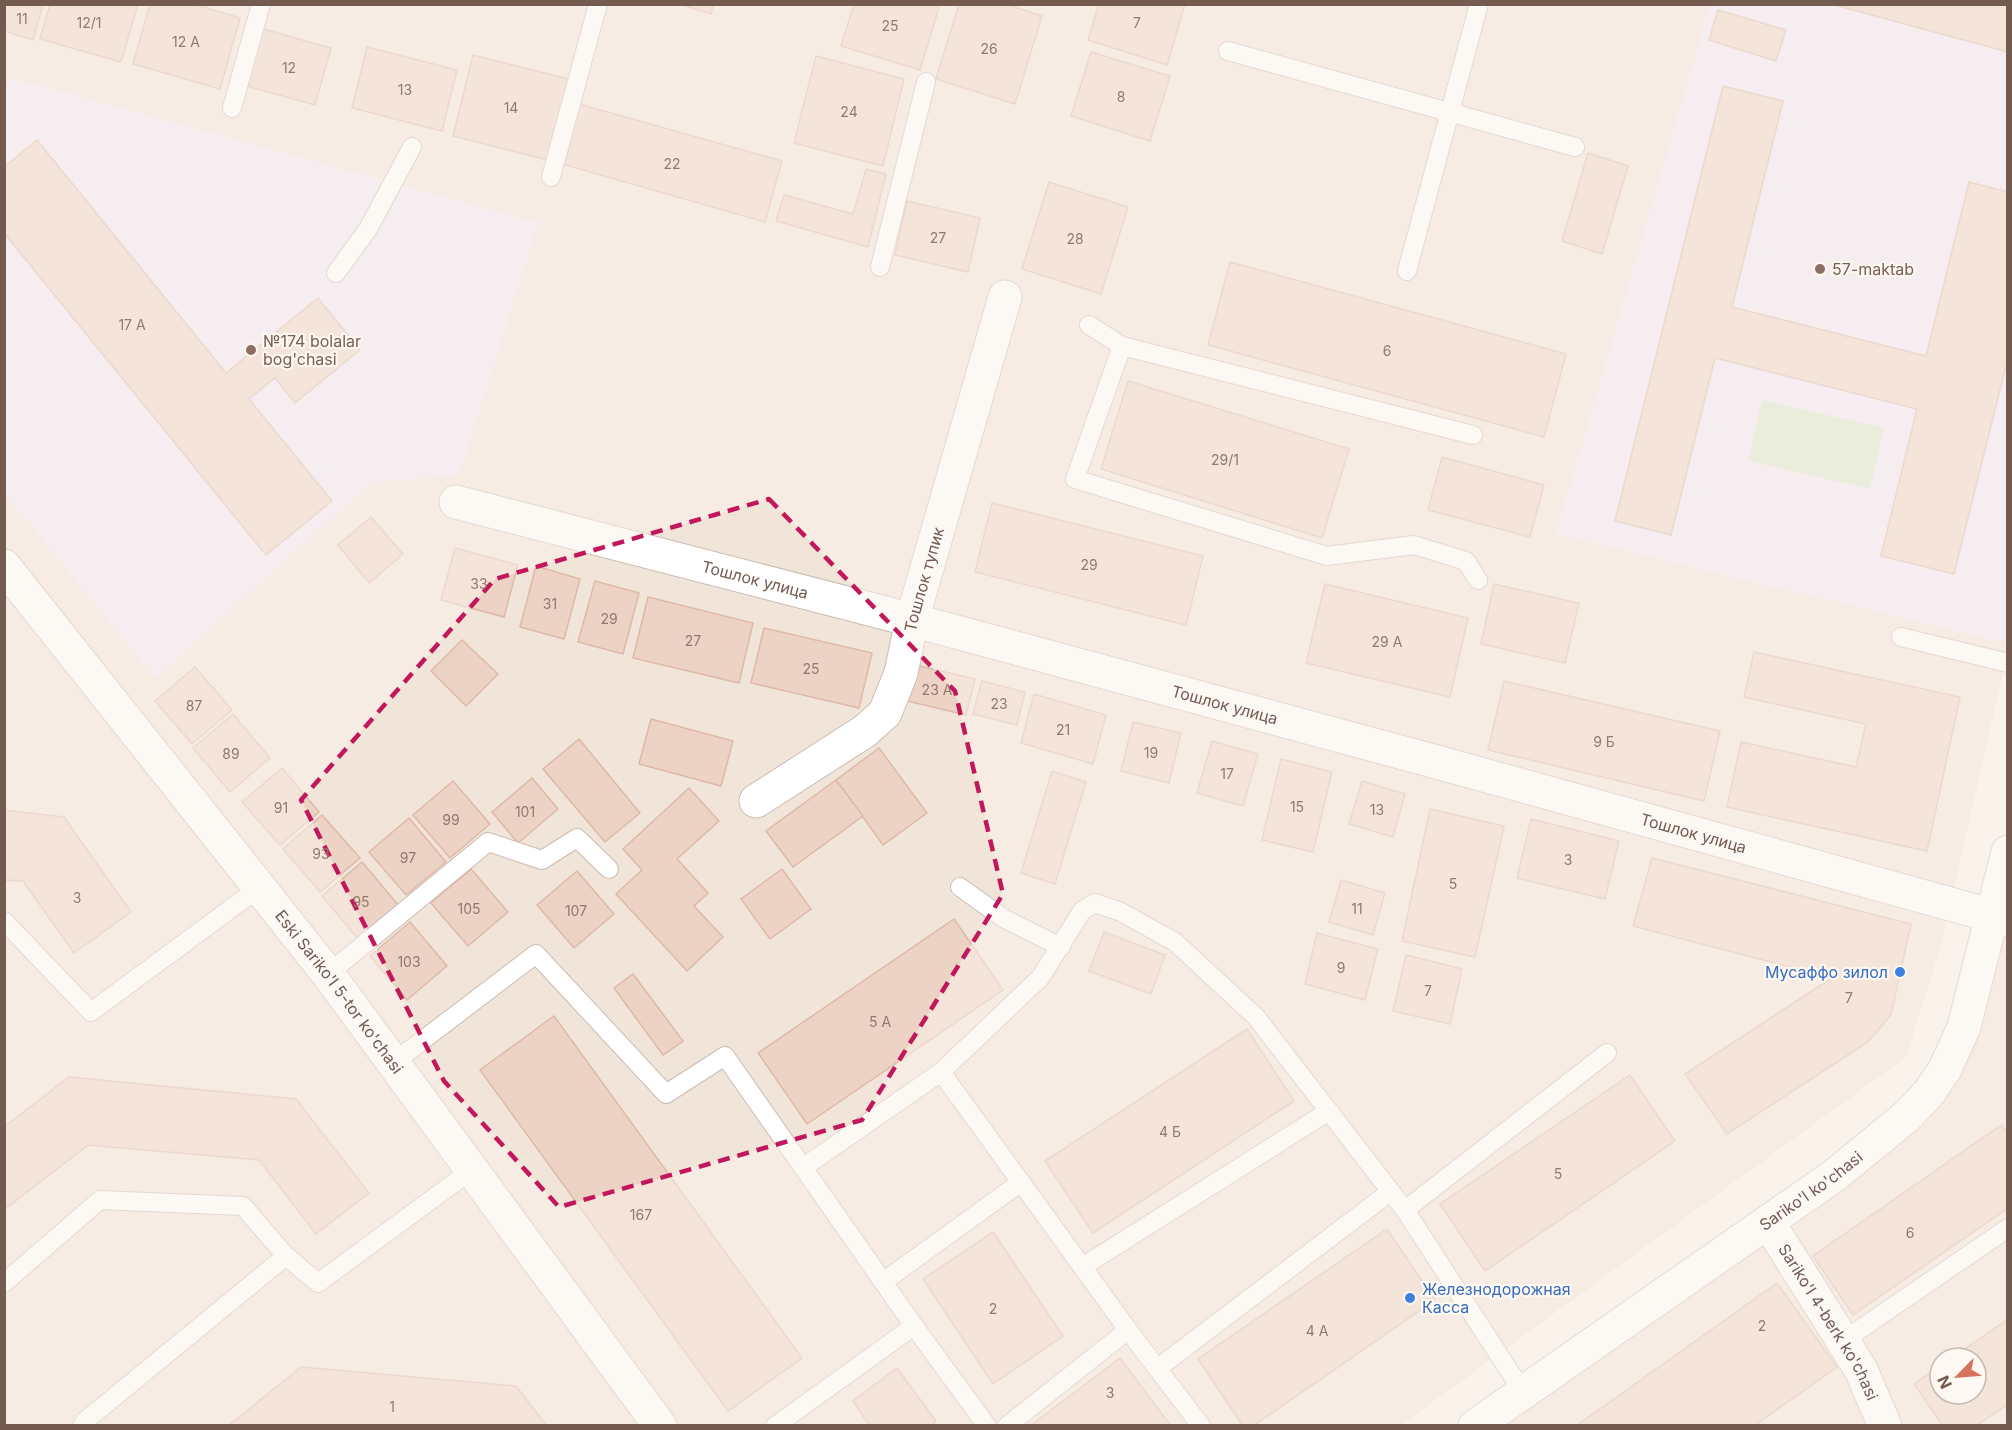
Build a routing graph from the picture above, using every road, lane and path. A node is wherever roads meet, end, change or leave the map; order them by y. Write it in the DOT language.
graph roads {
  1 [pos="261,4"];
  2 [pos="598,4"];
  3 [pos="1479,4"];
  4 [pos="1228,51"];
  5 [pos="926,82"];
  6 [pos="232,108"];
  7 [pos="1450,112"];
  8 [pos="412,147"];
  9 [pos="1575,147"];
  10 [pos="551,177"];
  11 [pos="880,267"];
  12 [pos="1407,271"];
  13 [pos="336,273"];
  14 [pos="1005,297"];
  15 [pos="1089,324"];
  16 [pos="1122,346"];
  17 [pos="1473,435"];
  18 [pos="456,502"];
  19 [pos="4,566"];
  20 [pos="1478,580"];
  21 [pos="912,620"];
  22 [pos="1900,637"];
  23 [pos="2007,663"];
  24 [pos="756,801"];
  25 [pos="2007,852"];
  26 [pos="609,869"];
  27 [pos="260,887"];
  28 [pos="960,887"];
  29 [pos="2000,918"];
  30 [pos="4,921"];
  31 [pos="1061,946"];
  32 [pos="328,974"];
  33 [pos="1606,1053"];
  34 [pos="394,1062"];
  35 [pos="941,1072"];
  36 [pos="1329,1111"];
  37 [pos="804,1167"];
  38 [pos="473,1168"];
  39 [pos="1021,1182"];
  40 [pos="1389,1192"];
  41 [pos="1405,1210"];
  42 [pos="1768,1222"];
  43 [pos="2007,1227"];
  44 [pos="286,1256"];
  45 [pos="1082,1267"];
  46 [pos="883,1282"];
  47 [pos="4,1283"];
  48 [pos="914,1326"];
  49 [pos="1128,1330"];
  50 [pos="1843,1341"];
  51 [pos="1158,1368"];
  52 [pos="1523,1392"];
  53 [pos="82,1425"];
  54 [pos="660,1425"];
  55 [pos="775,1425"];
  56 [pos="987,1425"];
  57 [pos="1007,1425"];
  58 [pos="1201,1425"];
  59 [pos="1476,1425"];
  60 [pos="1885,1425"];
  1 -- 6 [label="lane"];
  2 -- 10 [label="lane"];
  3 -- 7 [label="lane"];
  4 -- 7 [label="lane"];
  5 -- 11 [label="lane"];
  7 -- 9 [label="lane"];
  7 -- 12 [label="lane"];
  8 -- 13 [label="lane"];
  14 -- 21 [label="street, Тошлок тупик"];
  15 -- 16 [label="lane"];
  16 -- 17 [label="lane"];
  16 -- 20 [label="lane"];
  18 -- 21 [label="street, Тошлок улица"];
  19 -- 27 [label="street, Eski Sariko'l 5-tor ko'chasi"];
  21 -- 24 [label="street, Тошлок тупик"];
  21 -- 29 [label="street, Тошлок улица"];
  22 -- 23 [label="lane"];
  25 -- 29 [label="street, Sariko'l ko'chasi"];
  26 -- 32 [label="lane"];
  27 -- 30 [label="lane"];
  27 -- 32 [label="street, Eski Sariko'l 5-tor ko'chasi"];
  28 -- 31 [label="lane"];
  29 -- 42 [label="street, Sariko'l ko'chasi"];
  31 -- 35 [label="lane"];
  31 -- 36 [label="lane"];
  32 -- 34 [label="street, Eski Sariko'l 5-tor ko'chasi"];
  33 -- 41 [label="lane"];
  34 -- 37 [label="lane"];
  34 -- 38 [label="street, Eski Sariko'l 5-tor ko'chasi"];
  35 -- 37 [label="lane"];
  35 -- 39 [label="lane"];
  36 -- 40 [label="lane"];
  36 -- 45 [label="lane"];
  37 -- 46 [label="lane"];
  38 -- 44 [label="lane"];
  38 -- 54 [label="street, Eski Sariko'l 5-tor ko'chasi"];
  39 -- 45 [label="lane"];
  39 -- 46 [label="lane"];
  40 -- 41 [label="lane"];
  40 -- 51 [label="lane"];
  41 -- 52 [label="lane"];
  42 -- 50 [label="street, Sariko'l 4-berk ko'chasi"];
  42 -- 52 [label="street, Sariko'l ko'chasi"];
  43 -- 50 [label="lane"];
  44 -- 47 [label="lane"];
  44 -- 53 [label="lane"];
  45 -- 49 [label="lane"];
  46 -- 48 [label="lane"];
  48 -- 55 [label="lane"];
  48 -- 56 [label="lane"];
  49 -- 51 [label="lane"];
  49 -- 57 [label="lane"];
  50 -- 60 [label="street, Sariko'l 4-berk ko'chasi"];
  51 -- 58 [label="lane"];
  52 -- 59 [label="street, Sariko'l ko'chasi"];
}
